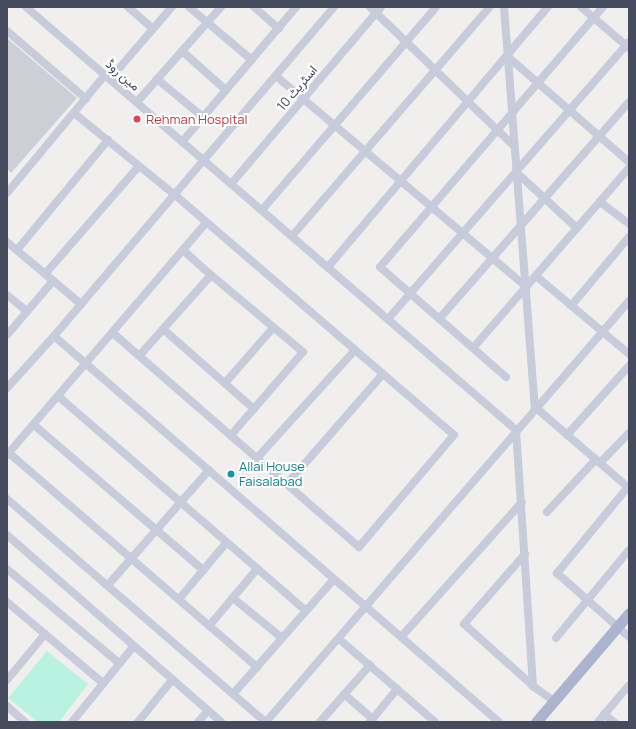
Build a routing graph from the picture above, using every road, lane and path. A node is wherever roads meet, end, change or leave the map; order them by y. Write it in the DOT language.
graph roads {
  1 [pos="26,7"];
  2 [pos="128,7"];
  3 [pos="172,7"];
  4 [pos="189,7"];
  5 [pos="221,7"];
  6 [pos="254,7"];
  7 [pos="296,7"];
  8 [pos="334,7"];
  9 [pos="436,7"];
  10 [pos="490,7"];
  11 [pos="504,7"];
  12 [pos="548,7"];
  13 [pos="581,7"];
  14 [pos="603,7"];
  15 [pos="376,9"];
  16 [pos="594,18"];
  17 [pos="207,22"];
  18 [pos="153,29"];
  19 [pos="280,29"];
  20 [pos="7,31"];
  21 [pos="406,42"];
  22 [pos="628,45"];
  23 [pos="182,51"];
  24 [pos="507,56"];
  25 [pos="252,60"];
  26 [pos="435,70"];
  27 [pos="276,76"];
  28 [pos="107,77"];
  29 [pos="157,79"];
  30 [pos="538,82"];
  31 [pos="226,90"];
  32 [pos="86,99"];
  33 [pos="303,99"];
  34 [pos="137,102"];
  35 [pos="468,102"];
  36 [pos="629,102"];
  37 [pos="569,111"];
  38 [pos="74,113"];
  39 [pos="512,114"];
  40 [pos="203,117"];
  41 [pos="334,125"];
  42 [pos="498,130"];
  43 [pos="599,136"];
  44 [pos="108,140"];
  45 [pos="182,142"];
  46 [pos="514,146"];
  47 [pos="365,151"];
  48 [pos="204,160"];
  49 [pos="629,162"];
  50 [pos="139,166"];
  51 [pos="629,168"];
  52 [pos="516,172"];
  53 [pos="401,181"];
  54 [pos="231,184"];
  55 [pos="9,188"];
  56 [pos="174,195"];
  57 [pos="544,199"];
  58 [pos="600,202"];
  59 [pos="432,207"];
  60 [pos="262,210"];
  61 [pos="206,223"];
  62 [pos="629,224"];
  63 [pos="520,226"];
  64 [pos="577,228"];
  65 [pos="463,233"];
  66 [pos="292,236"];
  67 [pos="629,237"];
  68 [pos="7,242"];
  69 [pos="17,250"];
  70 [pos="182,250"];
  71 [pos="492,258"];
  72 [pos="328,267"];
  73 [pos="45,274"];
  74 [pos="211,274"];
  75 [pos="536,276"];
  76 [pos="53,281"];
  77 [pos="525,287"];
  78 [pos="7,294"];
  79 [pos="410,294"];
  80 [pos="629,301"];
  81 [pos="81,304"];
  82 [pos="571,306"];
  83 [pos="27,311"];
  84 [pos="388,319"];
  85 [pos="439,319"];
  86 [pos="273,328"];
  87 [pos="163,329"];
  88 [pos="603,332"];
  89 [pos="113,333"];
  90 [pos="7,335"];
  91 [pos="54,336"];
  92 [pos="473,348"];
  93 [pos="355,350"];
  94 [pos="629,354"];
  95 [pos="140,355"];
  96 [pos="86,364"];
  97 [pos="629,366"];
  98 [pos="383,374"];
  99 [pos="506,378"];
  100 [pos="225,384"];
  101 [pos="7,388"];
  102 [pos="58,396"];
  103 [pos="535,407"];
  104 [pos="254,409"];
  105 [pos="34,425"];
  106 [pos="516,430"];
  107 [pos="629,433"];
  108 [pos="231,435"];
  109 [pos="567,435"];
  110 [pos="8,454"];
  111 [pos="257,458"];
  112 [pos="598,461"];
  113 [pos="208,470"];
  114 [pos="287,484"];
  115 [pos="628,488"];
  116 [pos="7,499"];
  117 [pos="180,502"];
  118 [pos="522,502"];
  119 [pos="547,512"];
  120 [pos="156,529"];
  121 [pos="7,535"];
  122 [pos="226,543"];
  123 [pos="629,550"];
  124 [pos="525,554"];
  125 [pos="131,558"];
  126 [pos="7,569"];
  127 [pos="257,569"];
  128 [pos="203,570"];
  129 [pos="334,579"];
  130 [pos="108,585"];
  131 [pos="233,598"];
  132 [pos="179,599"];
  133 [pos="586,599"];
  134 [pos="7,602"];
  135 [pos="367,607"];
  136 [pos="306,611"];
  137 [pos="629,613"];
  138 [pos="209,626"];
  139 [pos="618,627"];
  140 [pos="45,634"];
  141 [pos="401,637"];
  142 [pos="629,637"];
  143 [pos="282,638"];
  144 [pos="556,638"];
  145 [pos="339,639"];
  146 [pos="133,647"];
  147 [pos="119,663"];
  148 [pos="370,665"];
  149 [pos="257,667"];
  150 [pos="7,680"];
  151 [pos="172,680"];
  152 [pos="103,683"];
  153 [pos="629,685"];
  154 [pos="533,686"];
  155 [pos="397,689"];
  156 [pos="233,694"];
  157 [pos="344,694"];
  158 [pos="554,701"];
  159 [pos="7,706"];
  160 [pos="208,710"];
  161 [pos="604,714"];
  162 [pos="372,720"];
  163 [pos="430,720"];
  164 [pos="25,722"];
  165 [pos="72,722"];
  166 [pos="138,722"];
  167 [pos="198,722"];
  168 [pos="221,722"];
  169 [pos="266,722"];
  170 [pos="321,722"];
  171 [pos="499,722"];
  172 [pos="536,722"];
  173 [pos="598,722"];
  174 [pos="614,722"];
  1 -- 28 [label="street, مین روڈ"];
  2 -- 18 [label="street"];
  3 -- 18 [label="street"];
  4 -- 17 [label="street"];
  5 -- 17 [label="street"];
  6 -- 19 [label="street"];
  7 -- 19 [label="street"];
  8 -- 27 [label="street"];
  9 -- 21 [label="street"];
  10 -- 26 [label="street"];
  11 -- 24 [label="street"];
  12 -- 24 [label="street"];
  13 -- 16 [label="street"];
  14 -- 16 [label="street"];
  15 -- 21 [label="street"];
  15 -- 33 [label="street, اسٹریٹ 10"];
  16 -- 22 [label="street"];
  16 -- 30 [label="street"];
  17 -- 23 [label="street"];
  17 -- 25 [label="street"];
  18 -- 28 [label="street"];
  19 -- 25 [label="street"];
  20 -- 32 [label="street"];
  21 -- 26 [label="street"];
  21 -- 41 [label="street"];
  22 -- 37 [label="street"];
  23 -- 29 [label="street"];
  23 -- 31 [label="street"];
  24 -- 30 [label="street"];
  24 -- 35 [label="street"];
  24 -- 39 [label="street"];
  25 -- 31 [label="street"];
  26 -- 35 [label="street"];
  26 -- 47 [label="street"];
  27 -- 33 [label="street"];
  27 -- 48 [label="street"];
  28 -- 32 [label="street"];
  28 -- 34 [label="street, مین روڈ"];
  29 -- 34 [label="street"];
  29 -- 40 [label="street"];
  30 -- 37 [label="street"];
  30 -- 39 [label="street"];
  31 -- 40 [label="street"];
  32 -- 38 [label="street"];
  33 -- 41 [label="street"];
  33 -- 54 [label="street, اسٹریٹ 10"];
  34 -- 45 [label="street, مین روڈ"];
  35 -- 42 [label="street"];
  35 -- 53 [label="street"];
  36 -- 43 [label="street"];
  37 -- 43 [label="street"];
  37 -- 52 [label="street"];
  38 -- 44 [label="street"];
  38 -- 55 [label="street"];
  39 -- 42 [label="street"];
  39 -- 46 [label="street"];
  40 -- 45 [label="street"];
  41 -- 47 [label="street"];
  41 -- 60 [label="street"];
  42 -- 46 [label="street"];
  42 -- 59 [label="street"];
  43 -- 49 [label="street"];
  43 -- 57 [label="street"];
  44 -- 50 [label="street"];
  44 -- 69 [label="street"];
  45 -- 48 [label="street, مین روڈ"];
  46 -- 52 [label="street"];
  47 -- 53 [label="street"];
  47 -- 66 [label="street"];
  48 -- 54 [label="street, مین روڈ"];
  48 -- 56 [label="street"];
  50 -- 56 [label="street"];
  50 -- 73 [label="street"];
  51 -- 58 [label="street"];
  52 -- 57 [label="street"];
  52 -- 63 [label="street"];
  52 -- 65 [label="street"];
  53 -- 59 [label="street"];
  53 -- 72 [label="street"];
  54 -- 60 [label="street, مین روڈ"];
  56 -- 61 [label="street"];
  56 -- 81 [label="street"];
  57 -- 63 [label="street"];
  57 -- 64 [label="street"];
  58 -- 62 [label="street"];
  58 -- 64 [label="street"];
  59 -- 65 [label="street"];
  59 -- 79 [label="street"];
  60 -- 66 [label="street, مین روڈ"];
  61 -- 70 [label="street"];
  61 -- 93 [label="street"];
  63 -- 71 [label="street"];
  63 -- 77 [label="street"];
  64 -- 75 [label="street"];
  65 -- 71 [label="street"];
  65 -- 79 [label="street"];
  66 -- 72 [label="street, مین روڈ"];
  67 -- 82 [label="street"];
  68 -- 69 [label="street"];
  69 -- 73 [label="street"];
  70 -- 74 [label="street"];
  70 -- 89 [label="street"];
  71 -- 77 [label="street"];
  71 -- 85 [label="street"];
  72 -- 84 [label="street, مین روڈ"];
  73 -- 76 [label="street"];
  74 -- 86 [label="street"];
  74 -- 87 [label="street"];
  75 -- 77 [label="street"];
  75 -- 82 [label="street"];
  76 -- 81 [label="street"];
  76 -- 83 [label="street"];
  77 -- 92 [label="street"];
  77 -- 103 [label="street"];
  78 -- 83 [label="street"];
  79 -- 84 [label="street"];
  79 -- 85 [label="street"];
  80 -- 88 [label="street"];
  81 -- 91 [label="street"];
  82 -- 88 [label="street"];
  83 -- 90 [label="street"];
  84 -- 106 [label="street, مین روڈ"];
  85 -- 92 [label="street"];
  86 -- 100 [label="street"];
  86 -- 104 [label="street"];
  87 -- 95 [label="street"];
  87 -- 100 [label="street"];
  88 -- 94 [label="street"];
  88 -- 103 [label="street"];
  89 -- 95 [label="street"];
  89 -- 96 [label="street"];
  91 -- 96 [label="street"];
  91 -- 101 [label="street"];
  92 -- 99 [label="street"];
  93 -- 98 [label="street"];
  93 -- 111 [label="street"];
  95 -- 108 [label="street"];
  96 -- 102 [label="street"];
  96 -- 113 [label="street"];
  97 -- 109 [label="street"];
  98 -- 114 [label="street"];
  98 -- 114 [label="street"];
  100 -- 104 [label="street"];
  102 -- 105 [label="street"];
  102 -- 117 [label="street"];
  103 -- 106 [label="street"];
  103 -- 109 [label="street"];
  104 -- 108 [label="street"];
  105 -- 110 [label="street"];
  105 -- 120 [label="street"];
  106 -- 118 [label="street"];
  106 -- 135 [label="street"];
  107 -- 112 [label="street"];
  108 -- 111 [label="street"];
  109 -- 112 [label="street"];
  110 -- 125 [label="street"];
  111 -- 114 [label="street"];
  112 -- 115 [label="street"];
  112 -- 119 [label="street"];
  113 -- 117 [label="street"];
  113 -- 129 [label="street"];
  115 -- 133 [label="street"];
  116 -- 130 [label="street"];
  117 -- 120 [label="street"];
  117 -- 122 [label="street"];
  118 -- 124 [label="street"];
  118 -- 141 [label="street"];
  120 -- 125 [label="street"];
  120 -- 128 [label="street"];
  121 -- 146 [label="street"];
  122 -- 127 [label="street"];
  122 -- 128 [label="street"];
  123 -- 133 [label="street"];
  124 -- 154 [label="street"];
  124 -- 154 [label="street"];
  125 -- 130 [label="street"];
  125 -- 132 [label="street"];
  126 -- 147 [label="street"];
  127 -- 131 [label="street"];
  127 -- 136 [label="street"];
  128 -- 132 [label="street"];
  129 -- 135 [label="street"];
  129 -- 136 [label="street"];
  130 -- 156 [label="street"];
  131 -- 138 [label="street"];
  131 -- 143 [label="street"];
  132 -- 138 [label="street"];
  133 -- 139 [label="street"];
  133 -- 144 [label="street"];
  134 -- 140 [label="street"];
  135 -- 141 [label="street"];
  135 -- 145 [label="street"];
  136 -- 143 [label="street"];
  137 -- 139 [label="main road"];
  138 -- 149 [label="street"];
  139 -- 142 [label="street"];
  139 -- 158 [label="main road"];
  140 -- 150 [label="street"];
  140 -- 152 [label="street"];
  141 -- 171 [label="street"];
  143 -- 149 [label="street"];
  145 -- 148 [label="street"];
  145 -- 169 [label="street"];
  146 -- 147 [label="street"];
  146 -- 151 [label="street"];
  147 -- 152 [label="street"];
  148 -- 155 [label="street"];
  148 -- 157 [label="street"];
  149 -- 156 [label="street"];
  151 -- 160 [label="street"];
  151 -- 166 [label="street"];
  152 -- 165 [label="street"];
  153 -- 161 [label="street"];
  154 -- 158 [label="street"];
  155 -- 162 [label="street"];
  155 -- 163 [label="street"];
  156 -- 169 [label="street"];
  157 -- 162 [label="street"];
  157 -- 170 [label="street"];
  158 -- 172 [label="main road"];
  159 -- 164 [label="street"];
  160 -- 167 [label="street"];
  160 -- 168 [label="street"];
  161 -- 173 [label="street"];
  161 -- 174 [label="street"];
}
